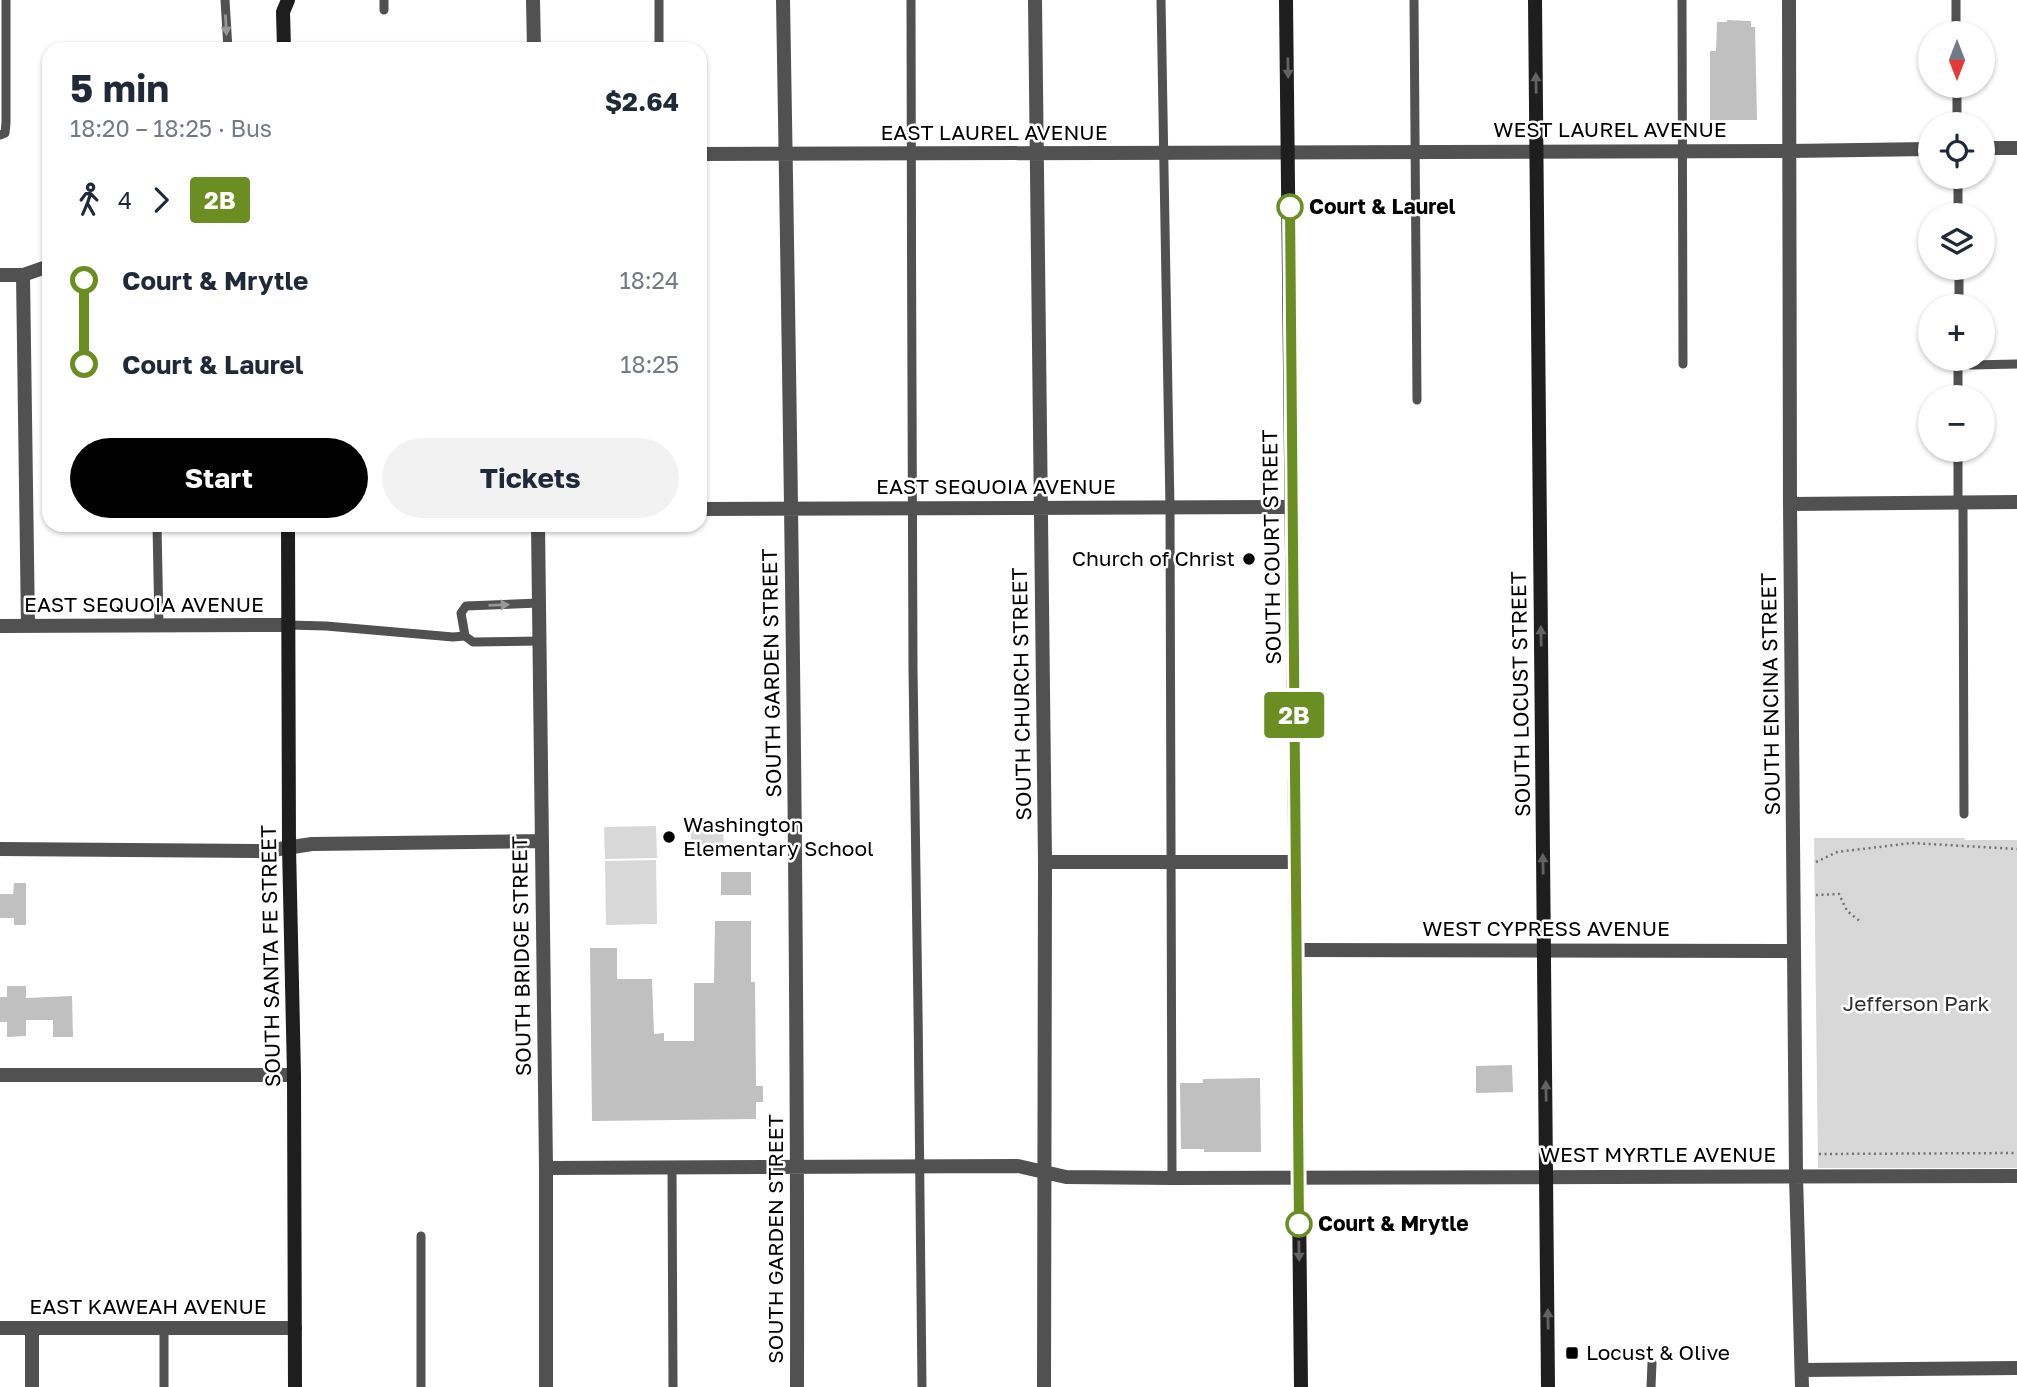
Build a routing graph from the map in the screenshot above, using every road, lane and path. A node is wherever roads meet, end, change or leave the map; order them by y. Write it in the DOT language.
graph roads {
  1 [pos="6,0"];
  2 [pos="225,0"];
  3 [pos="533,0"];
  4 [pos="659,0"];
  5 [pos="783,0"];
  6 [pos="911,0"];
  7 [pos="1035,0"];
  8 [pos="1161,0"];
  9 [pos="1286,0"];
  10 [pos="1414,0"];
  11 [pos="1535,0"];
  12 [pos="1682,0"];
  13 [pos="1789,0"];
  14 [pos="1956,0"];
  15 [pos="282,4"];
  16 [pos="1956,21"];
  17 [pos="228,42"];
  18 [pos="284,42"];
  19 [pos="534,42"];
  20 [pos="659,42"];
  21 [pos="3,72"];
  22 [pos="0,135"];
  23 [pos="1995,148"];
  24 [pos="2017,148"];
  25 [pos="1918,149"];
  26 [pos="1537,151"];
  27 [pos="1683,151"];
  28 [pos="1790,151"];
  29 [pos="1289,152"];
  30 [pos="1415,152"];
  31 [pos="1037,153"];
  32 [pos="1163,153"];
  33 [pos="707,154"];
  34 [pos="786,154"];
  35 [pos="910,154"];
  36 [pos="42,268"];
  37 [pos="0,275"];
  38 [pos="23,275"];
  39 [pos="1683,364"];
  40 [pos="1995,364"];
  41 [pos="2017,364"];
  42 [pos="1417,400"];
  43 [pos="1959,462"];
  44 [pos="1961,502"];
  45 [pos="2017,502"];
  46 [pos="1790,503"];
  47 [pos="1292,507"];
  48 [pos="792,508"];
  49 [pos="913,508"];
  50 [pos="1040,508"];
  51 [pos="1170,508"];
  52 [pos="707,509"];
  53 [pos="158,532"];
  54 [pos="288,532"];
  55 [pos="538,532"];
  56 [pos="539,603"];
  57 [pos="288,625"];
  58 [pos="0,626"];
  59 [pos="28,626"];
  60 [pos="159,626"];
  61 [pos="465,636"];
  62 [pos="539,641"];
  63 [pos="1964,814"];
  64 [pos="541,841"];
  65 [pos="289,847"];
  66 [pos="0,849"];
  67 [pos="2017,849"];
  68 [pos="1045,862"];
  69 [pos="1171,862"];
  70 [pos="1296,862"];
  71 [pos="1816,862"];
  72 [pos="1816,895"];
  73 [pos="1861,922"];
  74 [pos="1297,950"];
  75 [pos="1544,950"];
  76 [pos="1794,951"];
  77 [pos="0,1075"];
  78 [pos="294,1075"];
  79 [pos="2017,1153"];
  80 [pos="1819,1154"];
  81 [pos="921,1166"];
  82 [pos="797,1167"];
  83 [pos="546,1168"];
  84 [pos="672,1168"];
  85 [pos="1044,1172"];
  86 [pos="1796,1176"];
  87 [pos="2017,1176"];
  88 [pos="1546,1177"];
  89 [pos="1172,1178"];
  90 [pos="1299,1178"];
  91 [pos="421,1236"];
  92 [pos="0,1328"];
  93 [pos="32,1328"];
  94 [pos="163,1328"];
  95 [pos="295,1328"];
  96 [pos="1652,1363"];
  97 [pos="2017,1368"];
  98 [pos="1802,1370"];
  99 [pos="32,1387"];
  100 [pos="164,1387"];
  101 [pos="295,1387"];
  102 [pos="421,1387"];
  103 [pos="546,1387"];
  104 [pos="673,1387"];
  105 [pos="797,1387"];
  106 [pos="922,1387"];
  107 [pos="1045,1387"];
  108 [pos="1301,1387"];
  109 [pos="1548,1387"];
  110 [pos="1651,1387"];
  111 [pos="1802,1387"];
  1 -- 21 [label="lane"];
  2 -- 17 [label="lane, one-way"];
  3 -- 19 [label="street"];
  4 -- 20 [label="lane"];
  5 -- 34 [label="street, SOUTH GARDEN STREET"];
  6 -- 35 [label="lane"];
  7 -- 31 [label="street, SOUTH CHURCH STREET"];
  8 -- 32 [label="lane"];
  9 -- 29 [label="street, SOUTH COURT STREET, one-way"];
  10 -- 30 [label="lane"];
  26 -- 11 [label="street, SOUTH LOCUST STREET, one-way"];
  12 -- 27 [label="lane"];
  13 -- 28 [label="street, SOUTH ENCINA STREET"];
  14 -- 16 [label="lane"];
  15 -- 18 [label="street"];
  21 -- 22 [label="lane"];
  23 -- 24 [label="street"];
  25 -- 28 [label="street, WEST LAUREL AVENUE"];
  26 -- 27 [label="street, WEST LAUREL AVENUE"];
  26 -- 30 [label="street, WEST LAUREL AVENUE"];
  75 -- 26 [label="street, SOUTH LOCUST STREET, one-way"];
  27 -- 28 [label="street, WEST LAUREL AVENUE"];
  27 -- 39 [label="lane"];
  28 -- 46 [label="street, SOUTH ENCINA STREET"];
  29 -- 30 [label="street, WEST LAUREL AVENUE"];
  29 -- 32 [label="street, EAST LAUREL AVENUE"];
  29 -- 47 [label="street, SOUTH COURT STREET"];
  30 -- 42 [label="lane"];
  31 -- 32 [label="street, EAST LAUREL AVENUE"];
  31 -- 35 [label="street, EAST LAUREL AVENUE"];
  31 -- 50 [label="street, SOUTH CHURCH STREET"];
  32 -- 51 [label="lane"];
  33 -- 34 [label="street, EAST LAUREL AVENUE"];
  34 -- 35 [label="street, EAST LAUREL AVENUE"];
  34 -- 48 [label="street, SOUTH GARDEN STREET"];
  35 -- 49 [label="lane"];
  36 -- 38 [label="street"];
  37 -- 38 [label="street"];
  38 -- 59 [label="street"];
  40 -- 41 [label="lane"];
  43 -- 44 [label="lane"];
  44 -- 45 [label="street"];
  44 -- 46 [label="street"];
  44 -- 63 [label="lane"];
  46 -- 76 [label="street, SOUTH ENCINA STREET"];
  47 -- 51 [label="street, EAST SEQUOIA AVENUE"];
  47 -- 70 [label="street, SOUTH COURT STREET"];
  48 -- 49 [label="street, EAST SEQUOIA AVENUE"];
  48 -- 52 [label="street, EAST SEQUOIA AVENUE"];
  48 -- 82 [label="street, SOUTH GARDEN STREET"];
  49 -- 50 [label="street, EAST SEQUOIA AVENUE"];
  49 -- 81 [label="lane"];
  50 -- 51 [label="street, EAST SEQUOIA AVENUE"];
  50 -- 68 [label="street, SOUTH CHURCH STREET"];
  51 -- 69 [label="lane"];
  53 -- 60 [label="lane"];
  54 -- 57 [label="street, SOUTH SANTA FE STREET"];
  55 -- 56 [label="street, SOUTH BRIDGE STREET"];
  61 -- 56 [label="lane, one-way"];
  56 -- 62 [label="street, SOUTH BRIDGE STREET"];
  57 -- 60 [label="street, EAST SEQUOIA AVENUE"];
  57 -- 61 [label="lane"];
  57 -- 65 [label="street, SOUTH SANTA FE STREET"];
  58 -- 59 [label="street, EAST SEQUOIA AVENUE"];
  59 -- 60 [label="street, EAST SEQUOIA AVENUE"];
  61 -- 62 [label="lane"];
  62 -- 64 [label="street, SOUTH BRIDGE STREET"];
  64 -- 65 [label="street"];
  64 -- 83 [label="street, SOUTH BRIDGE STREET"];
  65 -- 66 [label="street"];
  65 -- 78 [label="street, SOUTH SANTA FE STREET"];
  67 -- 71 [label="path"];
  68 -- 69 [label="street"];
  68 -- 85 [label="street, SOUTH CHURCH STREET"];
  69 -- 70 [label="street"];
  69 -- 89 [label="lane"];
  70 -- 74 [label="street, SOUTH COURT STREET"];
  72 -- 73 [label="path"];
  74 -- 75 [label="street, WEST CYPRESS AVENUE"];
  74 -- 90 [label="street, SOUTH COURT STREET"];
  75 -- 76 [label="street, WEST CYPRESS AVENUE"];
  88 -- 75 [label="street, SOUTH LOCUST STREET, one-way"];
  76 -- 86 [label="street, SOUTH ENCINA STREET"];
  77 -- 78 [label="street"];
  78 -- 95 [label="street, SOUTH SANTA FE STREET"];
  79 -- 80 [label="path"];
  81 -- 82 [label="street, WEST MYRTLE AVENUE"];
  81 -- 85 [label="street, WEST MYRTLE AVENUE"];
  81 -- 106 [label="lane"];
  82 -- 84 [label="street, WEST MYRTLE AVENUE"];
  82 -- 105 [label="street, SOUTH GARDEN STREET"];
  83 -- 84 [label="street, WEST MYRTLE AVENUE"];
  83 -- 103 [label="street, SOUTH BRIDGE STREET"];
  84 -- 104 [label="lane"];
  85 -- 89 [label="street, WEST MYRTLE AVENUE"];
  85 -- 107 [label="street, SOUTH CHURCH STREET"];
  86 -- 87 [label="street, WEST MYRTLE AVENUE"];
  86 -- 88 [label="street, WEST MYRTLE AVENUE"];
  86 -- 98 [label="street, SOUTH ENCINA STREET"];
  88 -- 90 [label="street, WEST MYRTLE AVENUE"];
  109 -- 88 [label="street, SOUTH LOCUST STREET, one-way"];
  89 -- 90 [label="street, WEST MYRTLE AVENUE"];
  90 -- 108 [label="street, SOUTH COURT STREET, one-way"];
  91 -- 102 [label="lane"];
  92 -- 93 [label="street, EAST KAWEAH AVENUE"];
  93 -- 94 [label="street, EAST KAWEAH AVENUE"];
  93 -- 99 [label="street"];
  94 -- 95 [label="street, EAST KAWEAH AVENUE"];
  94 -- 100 [label="lane"];
  95 -- 101 [label="street, SOUTH SANTA FE STREET"];
  96 -- 110 [label="lane"];
  97 -- 98 [label="street"];
  98 -- 111 [label="street, SOUTH ENCINA STREET"];
}
